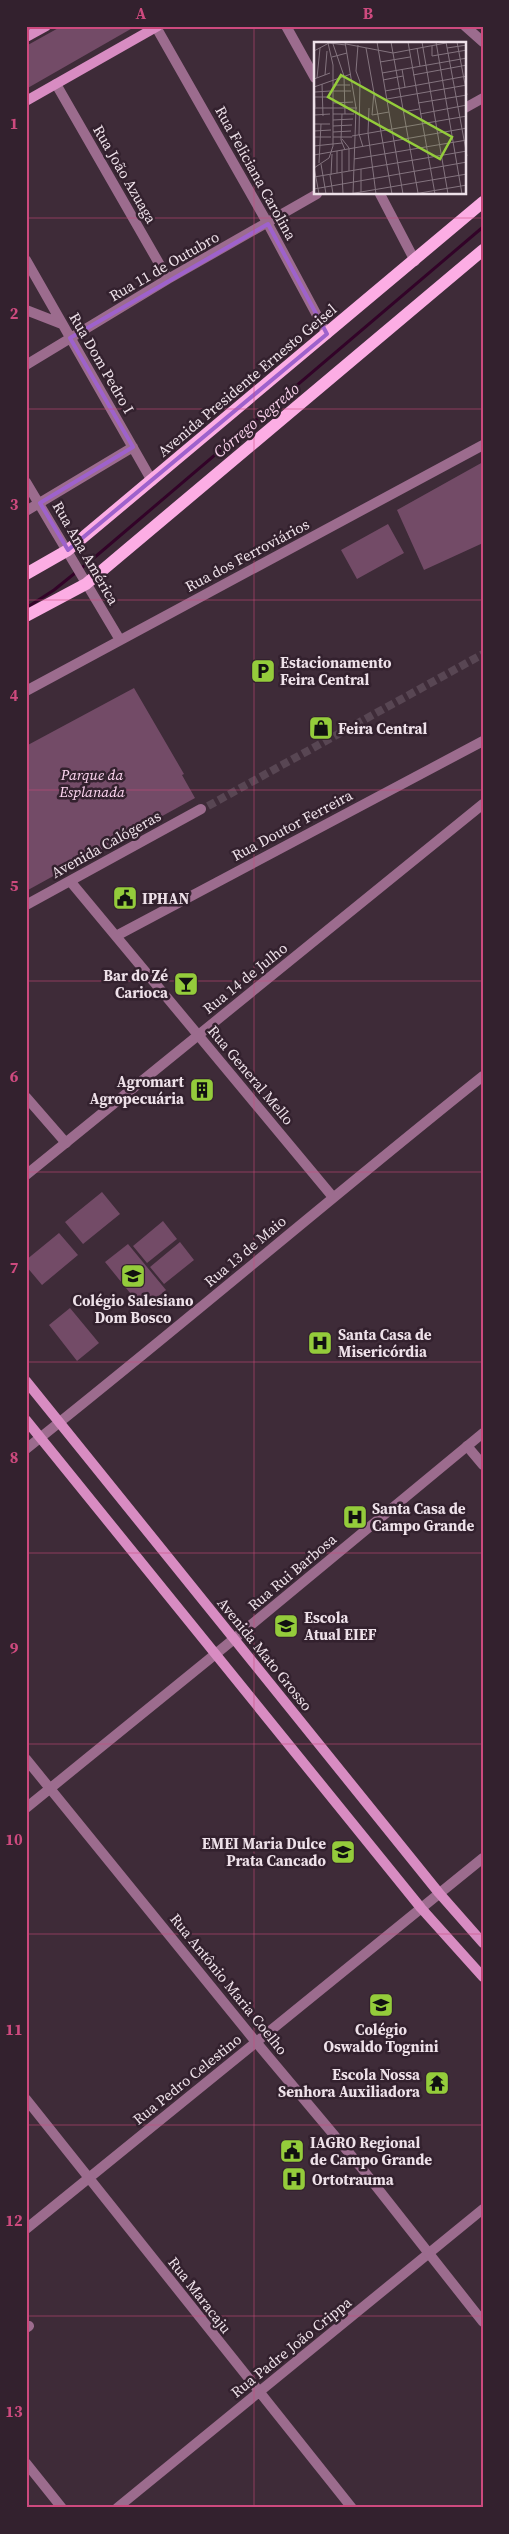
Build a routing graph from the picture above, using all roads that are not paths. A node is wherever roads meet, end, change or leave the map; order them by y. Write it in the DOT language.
graph roads {
  1 [pos="46,26"];
  2 [pos="286,26"];
  3 [pos="465,26"];
  4 [pos="157,27"];
  5 [pos="27,35"];
  6 [pos="483,42"];
  7 [pos="314,76"];
  8 [pos="56,84"];
  9 [pos="483,98"];
  10 [pos="26,101"];
  11 [pos="466,107"];
  12 [pos="315,195"];
  13 [pos="381,195"];
  14 [pos="483,202"];
  15 [pos="268,224"];
  16 [pos="483,250"];
  17 [pos="26,260"];
  18 [pos="415,261"];
  19 [pos="168,279"];
  20 [pos="26,310"];
  21 [pos="62,324"];
  22 [pos="327,334"];
  23 [pos="70,338"];
  24 [pos="26,365"];
  25 [pos="483,445"];
  26 [pos="133,447"];
  27 [pos="152,481"];
  28 [pos="26,482"];
  29 [pos="40,503"];
  30 [pos="26,511"];
  31 [pos="69,552"];
  32 [pos="26,574"];
  33 [pos="85,584"];
  34 [pos="26,616"];
  35 [pos="120,640"];
  36 [pos="26,692"];
  37 [pos="483,742"];
  38 [pos="483,804"];
  39 [pos="201,810"];
  40 [pos="70,881"];
  41 [pos="26,906"];
  42 [pos="116,936"];
  43 [pos="198,1035"];
  44 [pos="483,1076"];
  45 [pos="26,1097"];
  46 [pos="66,1143"];
  47 [pos="26,1175"];
  48 [pos="332,1196"];
  49 [pos="26,1381"];
  50 [pos="26,1420"];
  51 [pos="59,1423"];
  52 [pos="483,1433"];
  53 [pos="40,1438"];
  54 [pos="467,1446"];
  55 [pos="26,1449"];
  56 [pos="483,1465"];
  57 [pos="234,1639"];
  58 [pos="216,1654"];
  59 [pos="26,1759"];
  60 [pos="50,1789"];
  61 [pos="26,1808"];
  62 [pos="483,1858"];
  63 [pos="440,1893"];
  64 [pos="421,1908"];
  65 [pos="483,1943"];
  66 [pos="483,1977"];
  67 [pos="256,2042"];
  68 [pos="26,2099"];
  69 [pos="89,2178"];
  70 [pos="483,2209"];
  71 [pos="26,2229"];
  72 [pos="428,2255"];
  73 [pos="483,2322"];
  74 [pos="259,2392"];
  75 [pos="26,2463"];
  76 [pos="62,2508"];
  77 [pos="117,2508"];
  78 [pos="352,2508"];
  1 -- 5 [label="main road"];
  2 -- 7 [label="street"];
  3 -- 6 [label="street"];
  4 -- 8 [label="main road"];
  4 -- 15 [label="street, Rua Feliciana Carolina"];
  8 -- 10 [label="main road"];
  8 -- 19 [label="street, Rua João Azuaga"];
  9 -- 11 [label="street"];
  12 -- 15 [label="street, Rua 11 de Outubro"];
  13 -- 18 [label="street"];
  14 -- 18 [label="main road, Avenida Presidente Ernesto Geisel"];
  15 -- 19 [label="street, Rua 11 de Outubro"];
  15 -- 22 [label="street, Rua Feliciana Carolina"];
  16 -- 33 [label="main road"];
  17 -- 21 [label="street, Rua Dom Pedro I"];
  18 -- 22 [label="main road, Avenida Presidente Ernesto Geisel"];
  19 -- 23 [label="street, Rua 11 de Outubro"];
  20 -- 21 [label="street"];
  21 -- 23 [label="street, Rua Dom Pedro I"];
  22 -- 27 [label="main road, Avenida Presidente Ernesto Geisel"];
  23 -- 24 [label="street, Rua 11 de Outubro"];
  23 -- 26 [label="street, Rua Dom Pedro I"];
  25 -- 35 [label="street, Rua dos Ferroviários"];
  26 -- 27 [label="street, Rua Dom Pedro I"];
  26 -- 29 [label="street"];
  27 -- 31 [label="main road, Avenida Presidente Ernesto Geisel"];
  28 -- 29 [label="street, Rua Ana América"];
  29 -- 30 [label="street"];
  29 -- 31 [label="street, Rua Ana América"];
  31 -- 32 [label="main road, Avenida Presidente Ernesto Geisel"];
  31 -- 33 [label="street, Rua Ana América"];
  33 -- 34 [label="main road"];
  33 -- 35 [label="street, Rua Ana América"];
  35 -- 36 [label="street, Rua dos Ferroviários"];
  37 -- 42 [label="street, Rua Doutor Ferreira"];
  38 -- 43 [label="street, Rua 14 de Julho"];
  39 -- 40 [label="street, Avenida Calógeras"];
  40 -- 41 [label="street, Avenida Calógeras"];
  40 -- 42 [label="street, Rua General Mello"];
  42 -- 43 [label="street, Rua General Mello"];
  43 -- 46 [label="street, Rua 14 de Julho"];
  43 -- 48 [label="street, Rua General Mello"];
  44 -- 48 [label="street, Rua 13 de Maio"];
  45 -- 46 [label="street"];
  46 -- 47 [label="street, Rua 14 de Julho"];
  48 -- 51 [label="street, Rua 13 de Maio"];
  49 -- 51 [label="main road, Avenida Mato Grosso"];
  50 -- 53 [label="main road"];
  51 -- 53 [label="street, Rua 13 de Maio"];
  51 -- 57 [label="main road, Avenida Mato Grosso"];
  52 -- 54 [label="street, Rua Rui Barbosa"];
  53 -- 55 [label="street, Rua 13 de Maio"];
  53 -- 58 [label="main road"];
  54 -- 56 [label="street"];
  54 -- 57 [label="street, Rua Rui Barbosa"];
  57 -- 58 [label="street, Rua Rui Barbosa"];
  57 -- 63 [label="main road, Avenida Mato Grosso"];
  58 -- 60 [label="street, Rua Rui Barbosa"];
  58 -- 64 [label="main road"];
  59 -- 60 [label="street, Rua Antônio Maria Coelho"];
  60 -- 61 [label="street, Rua Rui Barbosa"];
  60 -- 67 [label="street, Rua Antônio Maria Coelho"];
  62 -- 63 [label="street, Rua Pedro Celestino"];
  63 -- 64 [label="street, Rua Pedro Celestino"];
  63 -- 65 [label="main road, Avenida Mato Grosso"];
  64 -- 66 [label="main road"];
  64 -- 67 [label="street, Rua Pedro Celestino"];
  67 -- 69 [label="street, Rua Pedro Celestino"];
  67 -- 72 [label="street, Rua Antônio Maria Coelho"];
  68 -- 69 [label="street, Rua Maracaju"];
  69 -- 71 [label="street, Rua Pedro Celestino"];
  69 -- 74 [label="street, Rua Maracaju"];
  70 -- 72 [label="street, Rua Padre João Crippa"];
  72 -- 73 [label="street, Rua Antônio Maria Coelho"];
  72 -- 74 [label="street, Rua Padre João Crippa"];
  74 -- 77 [label="street, Rua Padre João Crippa"];
  74 -- 78 [label="street, Rua Maracaju"];
  75 -- 76 [label="street"];
}
